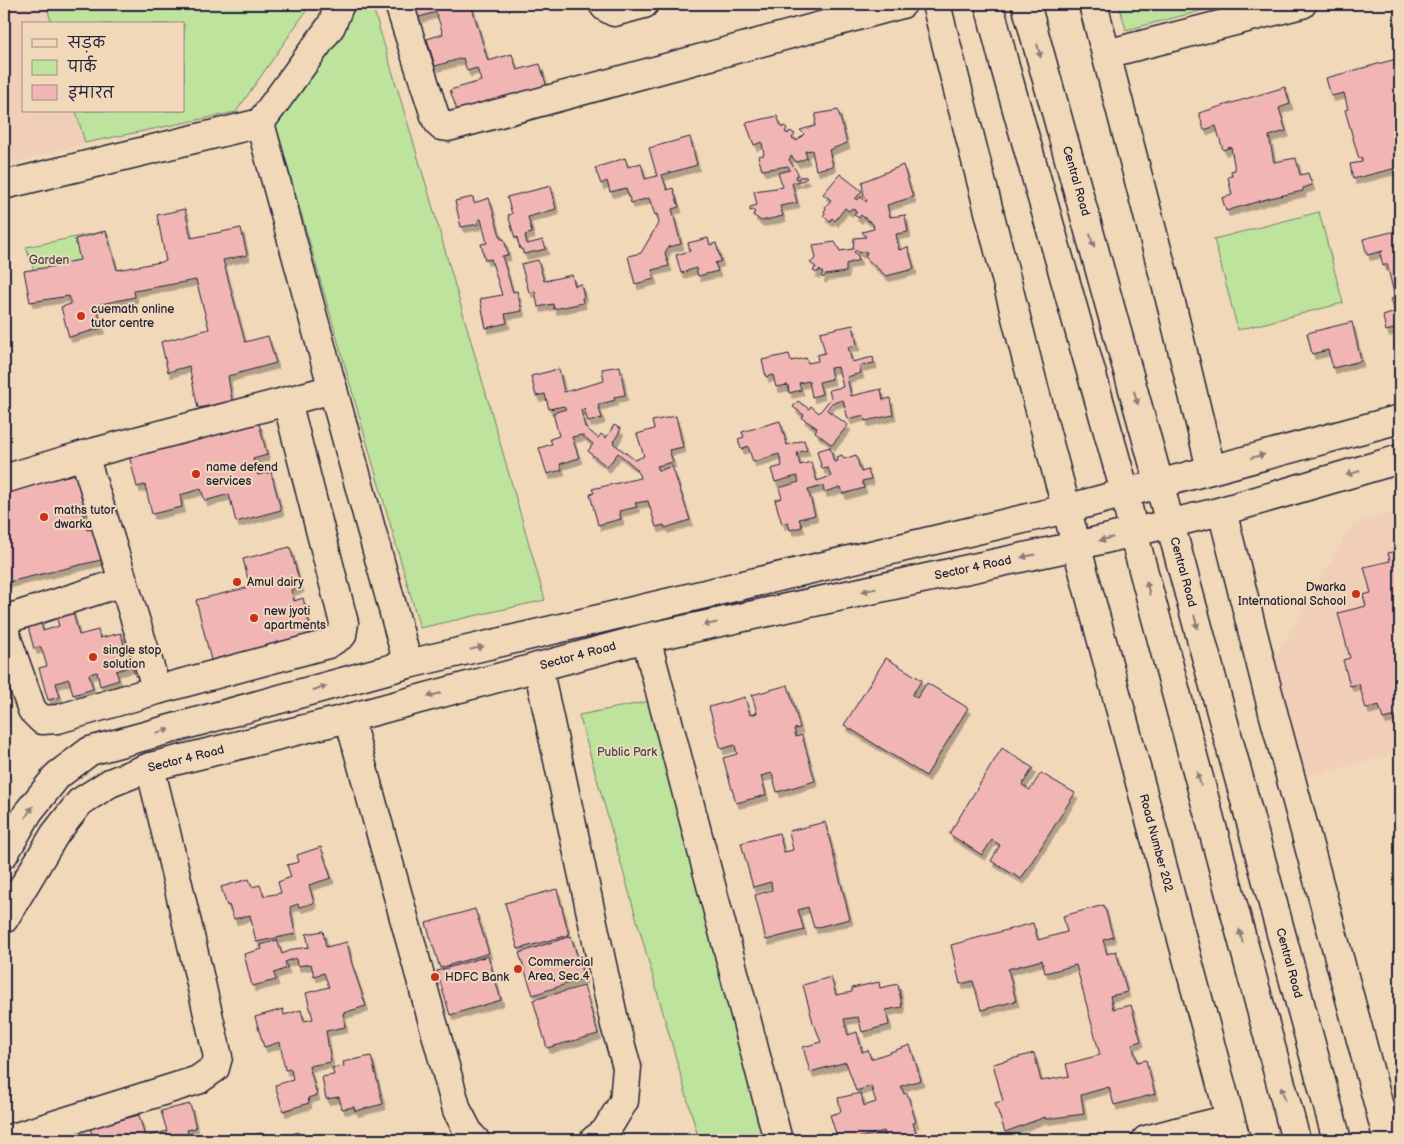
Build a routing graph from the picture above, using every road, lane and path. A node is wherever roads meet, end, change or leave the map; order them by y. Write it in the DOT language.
graph roads {
  1 [pos="340,4"];
  2 [pos="399,4"];
  3 [pos="603,4"];
  4 [pos="644,4"];
  5 [pos="902,4"];
  6 [pos="936,4"];
  7 [pos="989,4"];
  8 [pos="1026,4"];
  9 [pos="1093,4"];
  10 [pos="1302,4"];
  11 [pos="1106,54"];
  12 [pos="260,123"];
  13 [pos="4,184"];
  14 [pos="333,389"];
  15 [pos="287,401"];
  16 [pos="1400,418"];
  17 [pos="84,455"];
  18 [pos="1400,459"];
  19 [pos="1211,469"];
  20 [pos="4,479"];
  21 [pos="1160,483"];
  22 [pos="1125,492"];
  23 [pos="1066,509"];
  24 [pos="1222,511"];
  25 [pos="1170,523"];
  26 [pos="1133,532"];
  27 [pos="1076,546"];
  28 [pos="122,582"];
  29 [pos="4,620"];
  30 [pos="4,630"];
  31 [pos="646,638"];
  32 [pos="408,664"];
  33 [pos="538,667"];
  34 [pos="157,690"];
  35 [pos="349,718"];
  36 [pos="150,767"];
  37 [pos="4,854"];
  38 [pos="4,919"];
  39 [pos="1233,1130"];
  40 [pos="1177,1136"];
  41 [pos="6,1140"];
  42 [pos="475,1140"];
  43 [pos="594,1140"];
  44 [pos="778,1140"];
  45 [pos="1146,1140"];
  46 [pos="1296,1140"];
  47 [pos="1337,1140"];
  48 [pos="1388,1140"];
  1 -- 12 [label="street"];
  2 -- 5 [label="street"];
  3 -- 4 [label="street"];
  6 -- 23 [label="street, Road Number 202"];
  7 -- 22 [label="street"];
  8 -- 21 [label="street, Central Road, one-way"];
  9 -- 11 [label="street"];
  10 -- 11 [label="street"];
  11 -- 19 [label="street"];
  12 -- 13 [label="street"];
  12 -- 14 [label="street"];
  14 -- 15 [label="street"];
  14 -- 32 [label="street"];
  15 -- 17 [label="street"];
  15 -- 34 [label="street"];
  19 -- 16 [label="street, one-way"];
  17 -- 20 [label="street"];
  17 -- 28 [label="street"];
  18 -- 24 [label="street, Sector 4 Road, one-way"];
  19 -- 21 [label="street"];
  21 -- 22 [label="street"];
  21 -- 25 [label="street, Central Road"];
  22 -- 23 [label="street"];
  22 -- 26 [label="street"];
  23 -- 27 [label="street, Road Number 202"];
  32 -- 23 [label="street, one-way"];
  24 -- 25 [label="street, Sector 4 Road"];
  24 -- 48 [label="street"];
  25 -- 26 [label="street, Sector 4 Road"];
  25 -- 47 [label="street, Central Road, one-way"];
  26 -- 27 [label="street, Sector 4 Road, one-way"];
  46 -- 26 [label="street, one-way"];
  27 -- 31 [label="street, Sector 4 Road, one-way"];
  27 -- 39 [label="street, Road Number 202"];
  28 -- 29 [label="street"];
  28 -- 34 [label="street"];
  30 -- 34 [label="street"];
  31 -- 33 [label="street, Sector 4 Road"];
  31 -- 44 [label="street"];
  37 -- 32 [label="street, one-way"];
  33 -- 35 [label="street, Sector 4 Road, one-way"];
  33 -- 43 [label="street"];
  35 -- 36 [label="street, Sector 4 Road"];
  35 -- 42 [label="street"];
  36 -- 38 [label="street, Sector 4 Road"];
  36 -- 41 [label="street"];
  39 -- 40 [label="street"];
  40 -- 45 [label="street"];
}
